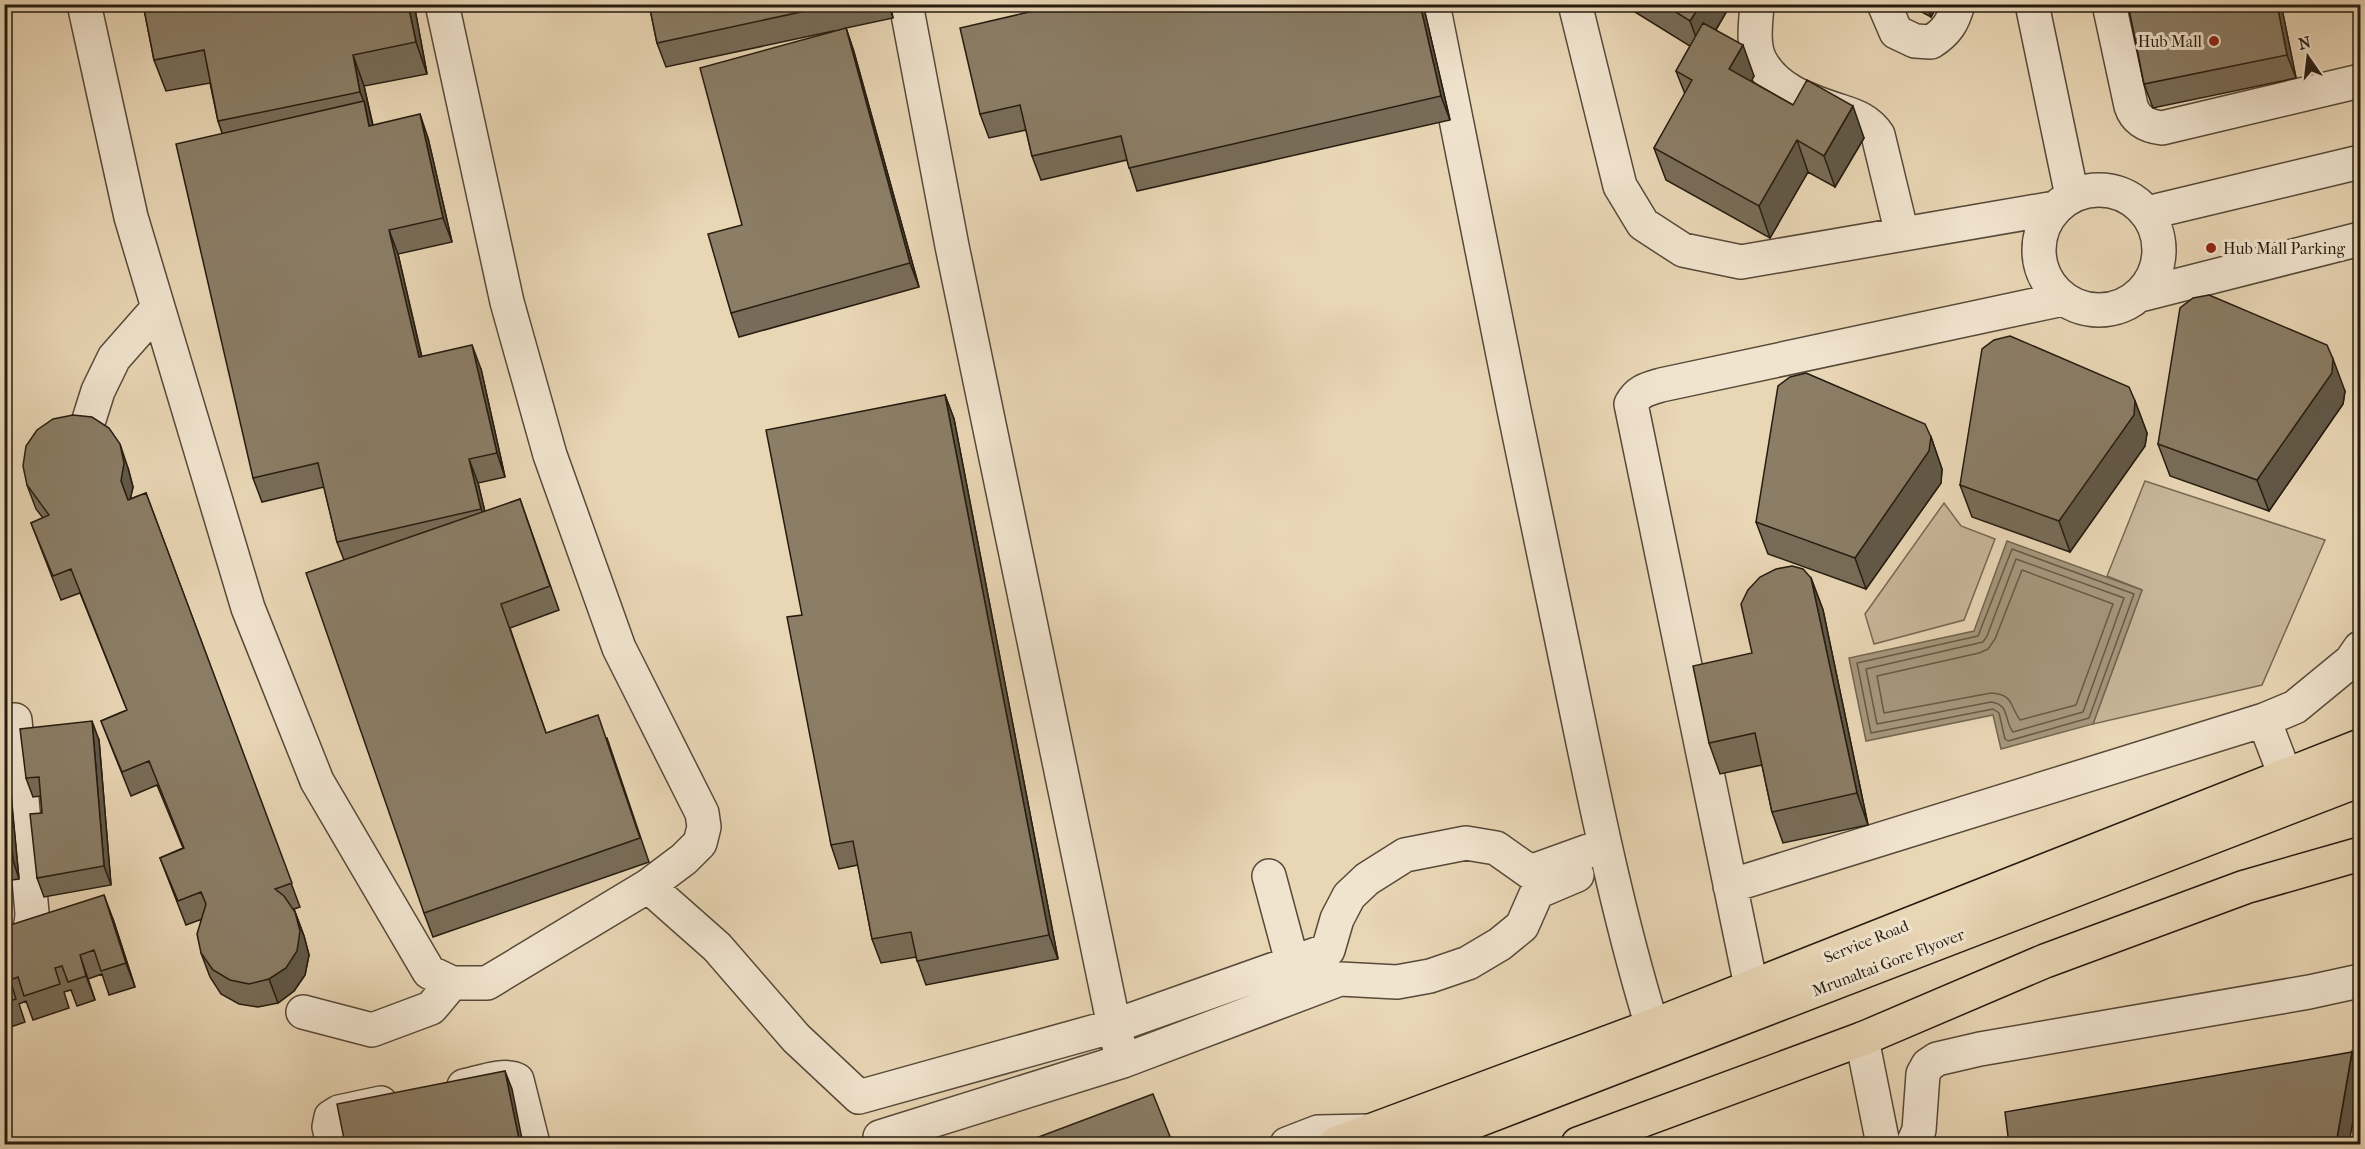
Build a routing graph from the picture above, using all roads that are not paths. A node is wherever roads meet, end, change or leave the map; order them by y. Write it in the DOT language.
graph roads {
  1 [pos="84,4"];
  2 [pos="442,4"];
  3 [pos="906,4"];
  4 [pos="1433,4"];
  5 [pos="1575,4"];
  6 [pos="1757,4"];
  7 [pos="1884,4"];
  8 [pos="1958,4"];
  9 [pos="2032,4"];
  10 [pos="2109,4"];
  11 [pos="2361,81"];
  12 [pos="2361,162"];
  13 [pos="2063,202"];
  14 [pos="2146,213"];
  15 [pos="1902,234"];
  16 [pos="2359,247"];
  17 [pos="2140,295"];
  18 [pos="2063,299"];
  19 [pos="158,308"];
  20 [pos="86,429"];
  21 [pos="2361,648"];
  22 [pos="15,720"];
  23 [pos="2264,720"];
  24 [pos="2361,746"];
  25 [pos="2284,776"];
  26 [pos="2361,780"];
  27 [pos="1607,853"];
  28 [pos="2361,854"];
  29 [pos="1269,876"];
  30 [pos="1534,882"];
  31 [pos="648,886"];
  32 [pos="1730,886"];
  33 [pos="17,892"];
  34 [pos="4,946"];
  35 [pos="1334,964"];
  36 [pos="1297,978"];
  37 [pos="452,982"];
  38 [pos="2361,984"];
  39 [pos="1751,986"];
  40 [pos="303,1012"];
  41 [pos="1114,1026"];
  42 [pos="1652,1026"];
  43 [pos="1862,1039"];
  44 [pos="1124,1061"];
  45 [pos="438,1092"];
  46 [pos="859,1096"];
  47 [pos="405,1098"];
  48 [pos="1646,1118"];
  49 [pos="1369,1131"];
  50 [pos="881,1141"];
  51 [pos="333,1144"];
  52 [pos="533,1144"];
  53 [pos="1287,1144"];
  54 [pos="1335,1144"];
  55 [pos="1416,1144"];
  56 [pos="1578,1144"];
  57 [pos="1617,1144"];
  58 [pos="1883,1144"];
  59 [pos="1913,1144"];
  1 -- 19 [label="street"];
  2 -- 31 [label="street"];
  3 -- 41 [label="street"];
  4 -- 27 [label="street"];
  5 -- 15 [label="street"];
  6 -- 15 [label="street"];
  7 -- 8 [label="street"];
  9 -- 13 [label="street"];
  10 -- 11 [label="street"];
  12 -- 14 [label="street"];
  13 -- 14 [label="street"];
  13 -- 15 [label="street"];
  13 -- 18 [label="street"];
  14 -- 17 [label="street"];
  16 -- 17 [label="street"];
  17 -- 18 [label="street"];
  18 -- 32 [label="street"];
  19 -- 20 [label="street"];
  19 -- 37 [label="street"];
  21 -- 23 [label="street"];
  22 -- 33 [label="street"];
  23 -- 25 [label="street"];
  23 -- 32 [label="street"];
  24 -- 25 [label="main road, Service Road"];
  25 -- 39 [label="main road, Service Road"];
  26 -- 55 [label="main road, Mrunaltai Gore Flyover"];
  27 -- 30 [label="street"];
  27 -- 42 [label="street"];
  28 -- 43 [label="main road"];
  29 -- 36 [label="street"];
  30 -- 35 [label="street"];
  30 -- 35 [label="street"];
  31 -- 37 [label="street"];
  31 -- 46 [label="street"];
  32 -- 39 [label="street"];
  33 -- 34 [label="street"];
  35 -- 36 [label="street"];
  36 -- 41 [label="street"];
  36 -- 44 [label="street"];
  37 -- 40 [label="street"];
  38 -- 59 [label="street"];
  39 -- 42 [label="main road, Service Road"];
  41 -- 44 [label="street"];
  41 -- 46 [label="street"];
  42 -- 49 [label="main road, Service Road"];
  43 -- 48 [label="main road"];
  43 -- 58 [label="street"];
  44 -- 50 [label="street"];
  45 -- 52 [label="street"];
  46 -- 50 [label="street"];
  47 -- 51 [label="street"];
  48 -- 56 [label="main road"];
  48 -- 57 [label="street"];
  49 -- 53 [label="street"];
  49 -- 54 [label="main road"];
}
